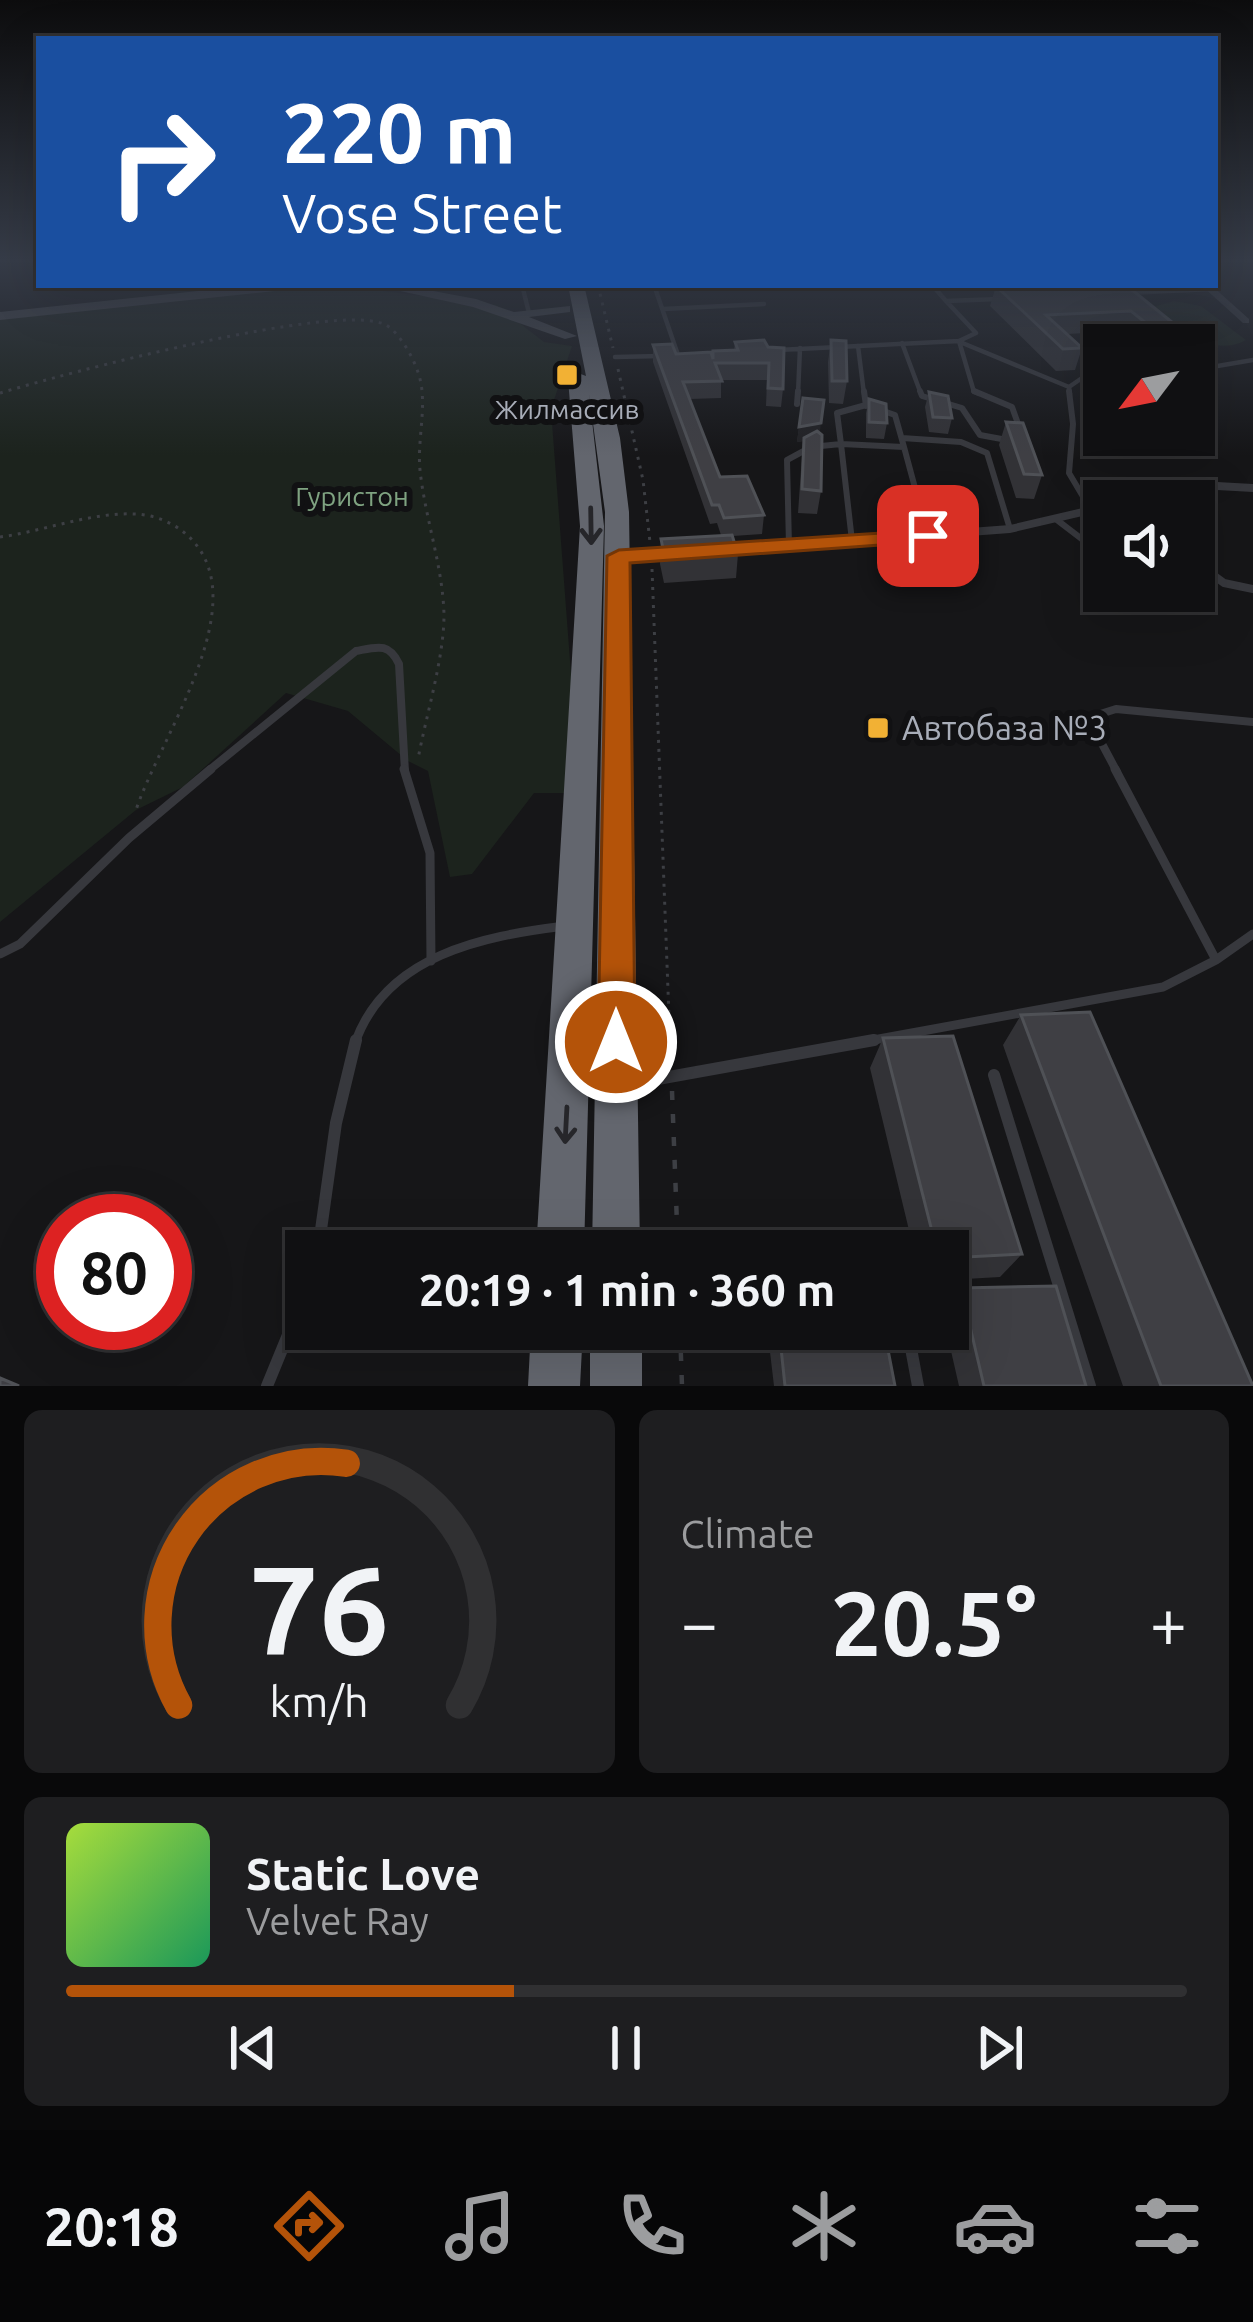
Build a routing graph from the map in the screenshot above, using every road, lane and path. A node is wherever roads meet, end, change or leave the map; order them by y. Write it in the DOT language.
graph roads {
  1 [pos="294,327"];
  2 [pos="388,327"];
  3 [pos="571,327"];
  4 [pos="575,327"];
  5 [pos="608,327"];
  6 [pos="669,327"];
  7 [pos="970,327"];
  8 [pos="959,341"];
  9 [pos="902,344"];
  10 [pos="859,346"];
  11 [pos="800,349"];
  12 [pos="768,350"];
  13 [pos="615,357"];
  14 [pos="1253,360"];
  15 [pos="1215,366"];
  16 [pos="1083,378"];
  17 [pos="1069,387"];
  18 [pos="0,393"];
  19 [pos="796,404"];
  20 [pos="866,406"];
  21 [pos="903,442"];
  22 [pos="842,447"];
  23 [pos="1215,486"];
  24 [pos="1253,488"];
  25 [pos="1083,490"];
  26 [pos="1083,512"];
  27 [pos="1058,520"];
  28 [pos="1010,530"];
  29 [pos="928,536"];
  30 [pos="0,537"];
  31 [pos="1083,540"];
  32 [pos="852,541"];
  33 [pos="789,546"];
  34 [pos="651,555"];
  35 [pos="619,556"];
  36 [pos="1215,576"];
  37 [pos="1253,589"];
  38 [pos="1253,722"];
  39 [pos="412,790"];
  40 [pos="129,838"];
  41 [pos="574,925"];
  42 [pos="1253,934"];
  43 [pos="0,957"];
  44 [pos="1216,959"];
  45 [pos="431,961"];
  46 [pos="994,1075"];
  47 [pos="671,1078"];
  48 [pos="616,1086"];
  49 [pos="321,1230"];
  50 [pos="561,1230"];
  51 [pos="616,1230"];
  52 [pos="677,1230"];
  53 [pos="285,1342"];
  54 [pos="555,1350"];
  55 [pos="616,1350"];
  56 [pos="681,1350"];
  57 [pos="911,1350"];
  58 [pos="267,1386"];
  59 [pos="554,1386"];
  60 [pos="616,1386"];
  61 [pos="682,1386"];
  62 [pos="918,1386"];
  63 [pos="1090,1386"];
  1 -- 18 [label="path"];
  2 -- 39 [label="path"];
  3 -- 41 [label="highway, one-way"];
  4 -- 35 [label="highway"];
  5 -- 13 [label="path"];
  6 -- 13 [label="lane"];
  7 -- 8 [label="lane"];
  8 -- 9 [label="lane"];
  8 -- 9 [label="lane"];
  8 -- 17 [label="lane"];
  9 -- 10 [label="lane"];
  10 -- 11 [label="lane"];
  10 -- 20 [label="lane"];
  11 -- 12 [label="lane"];
  11 -- 19 [label="lane"];
  13 -- 34 [label="path"];
  14 -- 15 [label="lane"];
  16 -- 17 [label="lane"];
  17 -- 25 [label="lane"];
  20 -- 21 [label="lane"];
  20 -- 22 [label="lane"];
  21 -- 22 [label="lane"];
  21 -- 28 [label="lane"];
  21 -- 29 [label="lane"];
  22 -- 32 [label="lane"];
  22 -- 33 [label="lane"];
  23 -- 24 [label="street"];
  26 -- 27 [label="street"];
  27 -- 28 [label="street"];
  27 -- 31 [label="lane"];
  28 -- 29 [label="street"];
  29 -- 32 [label="street"];
  30 -- 40 [label="path"];
  32 -- 33 [label="street"];
  33 -- 34 [label="street"];
  34 -- 35 [label="street"];
  34 -- 47 [label="path"];
  35 -- 48 [label="highway"];
  36 -- 37 [label="lane"];
  38 -- 44 [label="lane"];
  39 -- 40 [label="lane"];
  39 -- 45 [label="lane"];
  40 -- 43 [label="lane"];
  41 -- 45 [label="lane"];
  41 -- 50 [label="highway, one-way"];
  42 -- 44 [label="lane"];
  44 -- 47 [label="lane"];
  45 -- 49 [label="lane"];
  46 -- 63 [label="lane"];
  47 -- 48 [label="lane"];
  47 -- 52 [label="path"];
  48 -- 51 [label="highway"];
  53 -- 58 [label="lane"];
  54 -- 59 [label="highway"];
  55 -- 60 [label="highway"];
  56 -- 61 [label="path"];
  57 -- 62 [label="lane"];
}
